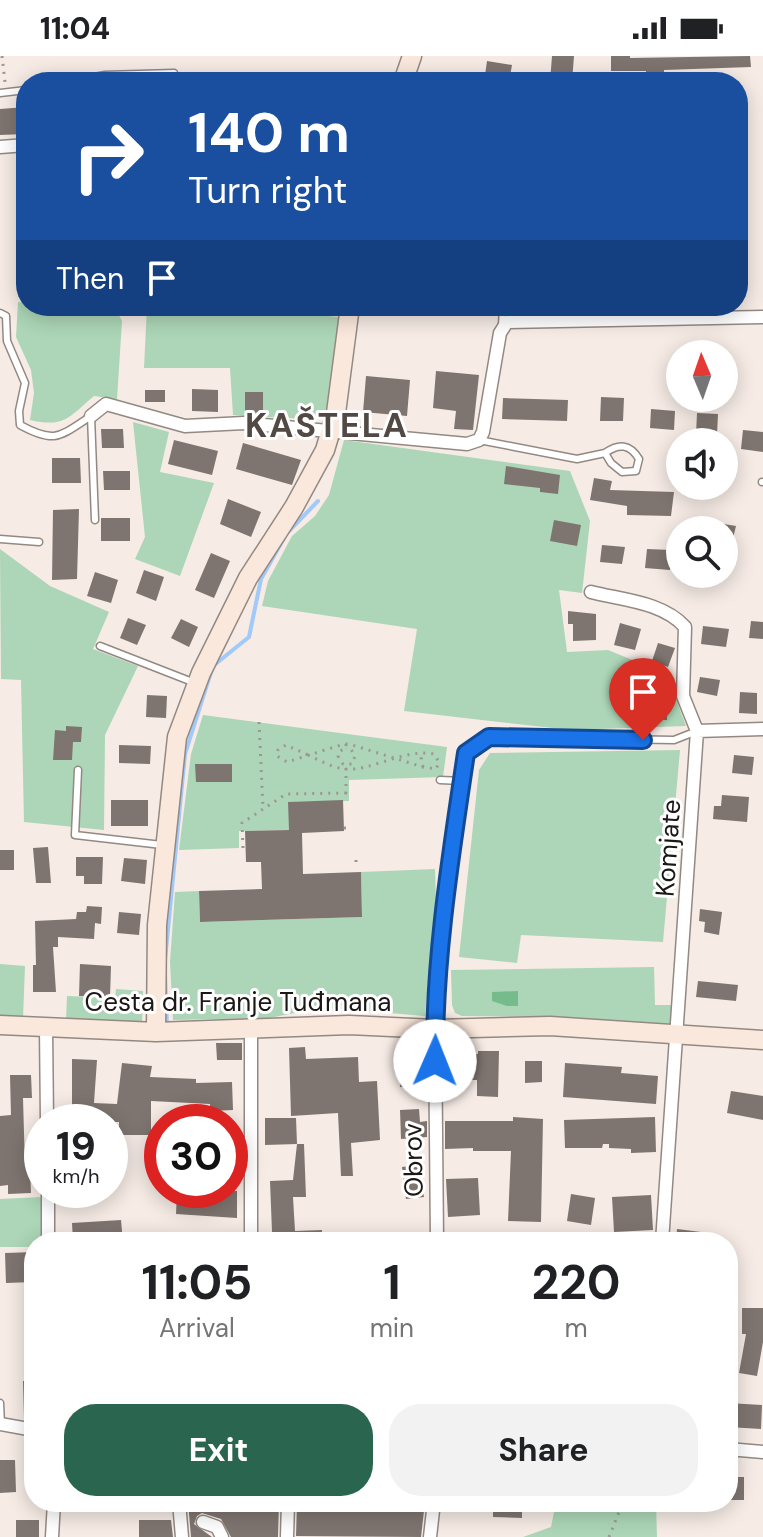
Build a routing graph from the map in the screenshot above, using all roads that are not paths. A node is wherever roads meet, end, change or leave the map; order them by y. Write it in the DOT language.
graph roads {
  1 [pos="0,313"];
  2 [pos="349,316"];
  3 [pos="503,316"];
  4 [pos="600,316"];
  5 [pos="502,327"];
  6 [pos="91,416"];
  7 [pos="331,429"];
  8 [pos="479,440"];
  9 [pos="605,453"];
  10 [pos="95,520"];
  11 [pos="0,539"];
  12 [pos="39,542"];
  13 [pos="591,592"];
  14 [pos="100,646"];
  15 [pos="198,684"];
  16 [pos="763,729"];
  17 [pos="697,731"];
  18 [pos="78,770"];
  19 [pos="440,780"];
  20 [pos="462,781"];
  21 [pos="166,846"];
  22 [pos="0,1025"];
  23 [pos="676,1026"];
  24 [pos="46,1028"];
  25 [pos="435,1029"];
  26 [pos="251,1030"];
  27 [pos="156,1032"];
  28 [pos="763,1040"];
  29 [pos="47,1104"];
  30 [pos="48,1208"];
  31 [pos="48,1232"];
  32 [pos="251,1232"];
  33 [pos="437,1232"];
  34 [pos="663,1232"];
  35 [pos="0,1403"];
  36 [pos="1,1424"];
  37 [pos="24,1428"];
  38 [pos="738,1450"];
  39 [pos="763,1452"];
  40 [pos="53,1512"];
  41 [pos="180,1512"];
  42 [pos="288,1512"];
  43 [pos="433,1512"];
  44 [pos="203,1522"];
  45 [pos="52,1537"];
  46 [pos="182,1537"];
  47 [pos="222,1537"];
  48 [pos="287,1537"];
  49 [pos="430,1537"];
  1 -- 6 [label="lane"];
  2 -- 7 [label="street"];
  3 -- 5 [label="lane"];
  4 -- 5 [label="street"];
  5 -- 8 [label="street"];
  6 -- 7 [label="street"];
  6 -- 10 [label="lane"];
  7 -- 8 [label="street"];
  7 -- 15 [label="street"];
  8 -- 9 [label="lane"];
  9 -- 9 [label="lane"];
  11 -- 12 [label="lane"];
  13 -- 17 [label="street"];
  14 -- 15 [label="lane"];
  15 -- 21 [label="street"];
  16 -- 17 [label="street"];
  17 -- 20 [label="lane"];
  17 -- 23 [label="street, Komjate"];
  18 -- 21 [label="lane"];
  19 -- 20 [label="lane"];
  20 -- 25 [label="lane"];
  21 -- 27 [label="street"];
  22 -- 24 [label="street, Cesta dr. Franje Tuđmana"];
  23 -- 25 [label="street, Cesta dr. Franje Tuđmana"];
  23 -- 28 [label="street, Cesta dr. Franje Tuđmana"];
  23 -- 34 [label="street, Komjate"];
  24 -- 27 [label="street, Cesta dr. Franje Tuđmana"];
  24 -- 29 [label="street"];
  25 -- 26 [label="street, Cesta dr. Franje Tuđmana"];
  25 -- 33 [label="street, Obrov"];
  26 -- 27 [label="street, Cesta dr. Franje Tuđmana"];
  26 -- 32 [label="street"];
  30 -- 31 [label="street"];
  35 -- 36 [label="lane"];
  36 -- 37 [label="street"];
  38 -- 39 [label="street"];
  40 -- 45 [label="street"];
  41 -- 46 [label="street"];
  42 -- 48 [label="street"];
  43 -- 49 [label="street"];
  44 -- 47 [label="street"];
}
